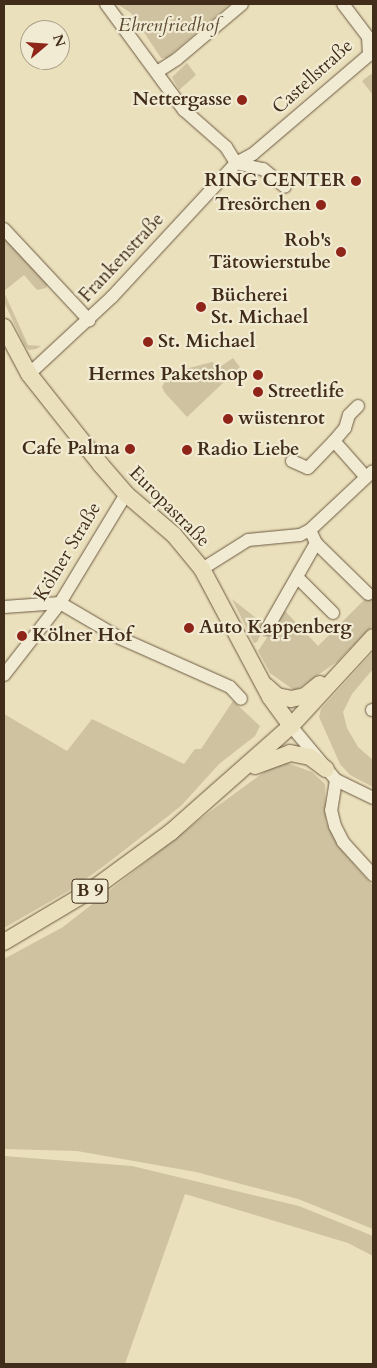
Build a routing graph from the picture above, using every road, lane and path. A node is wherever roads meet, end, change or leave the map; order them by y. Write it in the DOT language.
graph roads {
  1 [pos="106,4"];
  2 [pos="242,4"];
  3 [pos="343,4"];
  4 [pos="157,72"];
  5 [pos="236,163"];
  6 [pos="285,187"];
  7 [pos="4,229"];
  8 [pos="89,320"];
  9 [pos="4,327"];
  10 [pos="29,374"];
  11 [pos="358,406"];
  12 [pos="334,441"];
  13 [pos="292,462"];
  14 [pos="370,474"];
  15 [pos="126,494"];
  16 [pos="310,530"];
  17 [pos="316,544"];
  18 [pos="202,570"];
  19 [pos="297,578"];
  20 [pos="368,594"];
  21 [pos="60,604"];
  22 [pos="4,607"];
  23 [pos="333,614"];
  24 [pos="267,629"];
  25 [pos="373,637"];
  26 [pos="343,669"];
  27 [pos="4,675"];
  28 [pos="262,681"];
  29 [pos="241,700"];
  30 [pos="291,726"];
  31 [pos="331,775"];
  32 [pos="238,776"];
  33 [pos="373,798"];
  34 [pos="373,875"];
  35 [pos="4,942"];
  1 -- 4 [label="street"];
  2 -- 4 [label="street"];
  3 -- 5 [label="street, Castellstraße"];
  4 -- 5 [label="street"];
  5 -- 6 [label="street"];
  5 -- 8 [label="street, Frankenstraße"];
  7 -- 8 [label="street"];
  8 -- 10 [label="street, Frankenstraße"];
  9 -- 10 [label="main road, Europastraße"];
  10 -- 15 [label="main road, Europastraße"];
  11 -- 12 [label="street"];
  12 -- 13 [label="street"];
  12 -- 14 [label="street"];
  14 -- 16 [label="street"];
  15 -- 18 [label="main road, Europastraße"];
  15 -- 21 [label="street, Kölner Straße"];
  16 -- 17 [label="street"];
  16 -- 18 [label="street"];
  17 -- 19 [label="street"];
  17 -- 20 [label="street"];
  18 -- 28 [label="main road, Europastraße"];
  19 -- 23 [label="street"];
  19 -- 24 [label="street"];
  21 -- 22 [label="street"];
  21 -- 27 [label="street, Kölner Straße"];
  21 -- 29 [label="street"];
  25 -- 26 [label="main road, B 9"];
  26 -- 28 [label="main road"];
  26 -- 30 [label="main road, B 9"];
  28 -- 30 [label="main road, Europastraße"];
  30 -- 31 [label="street"];
  30 -- 32 [label="main road, B 9"];
  31 -- 32 [label="main road"];
  31 -- 33 [label="street"];
  31 -- 34 [label="street"];
  32 -- 35 [label="main road, B 9"];
}
